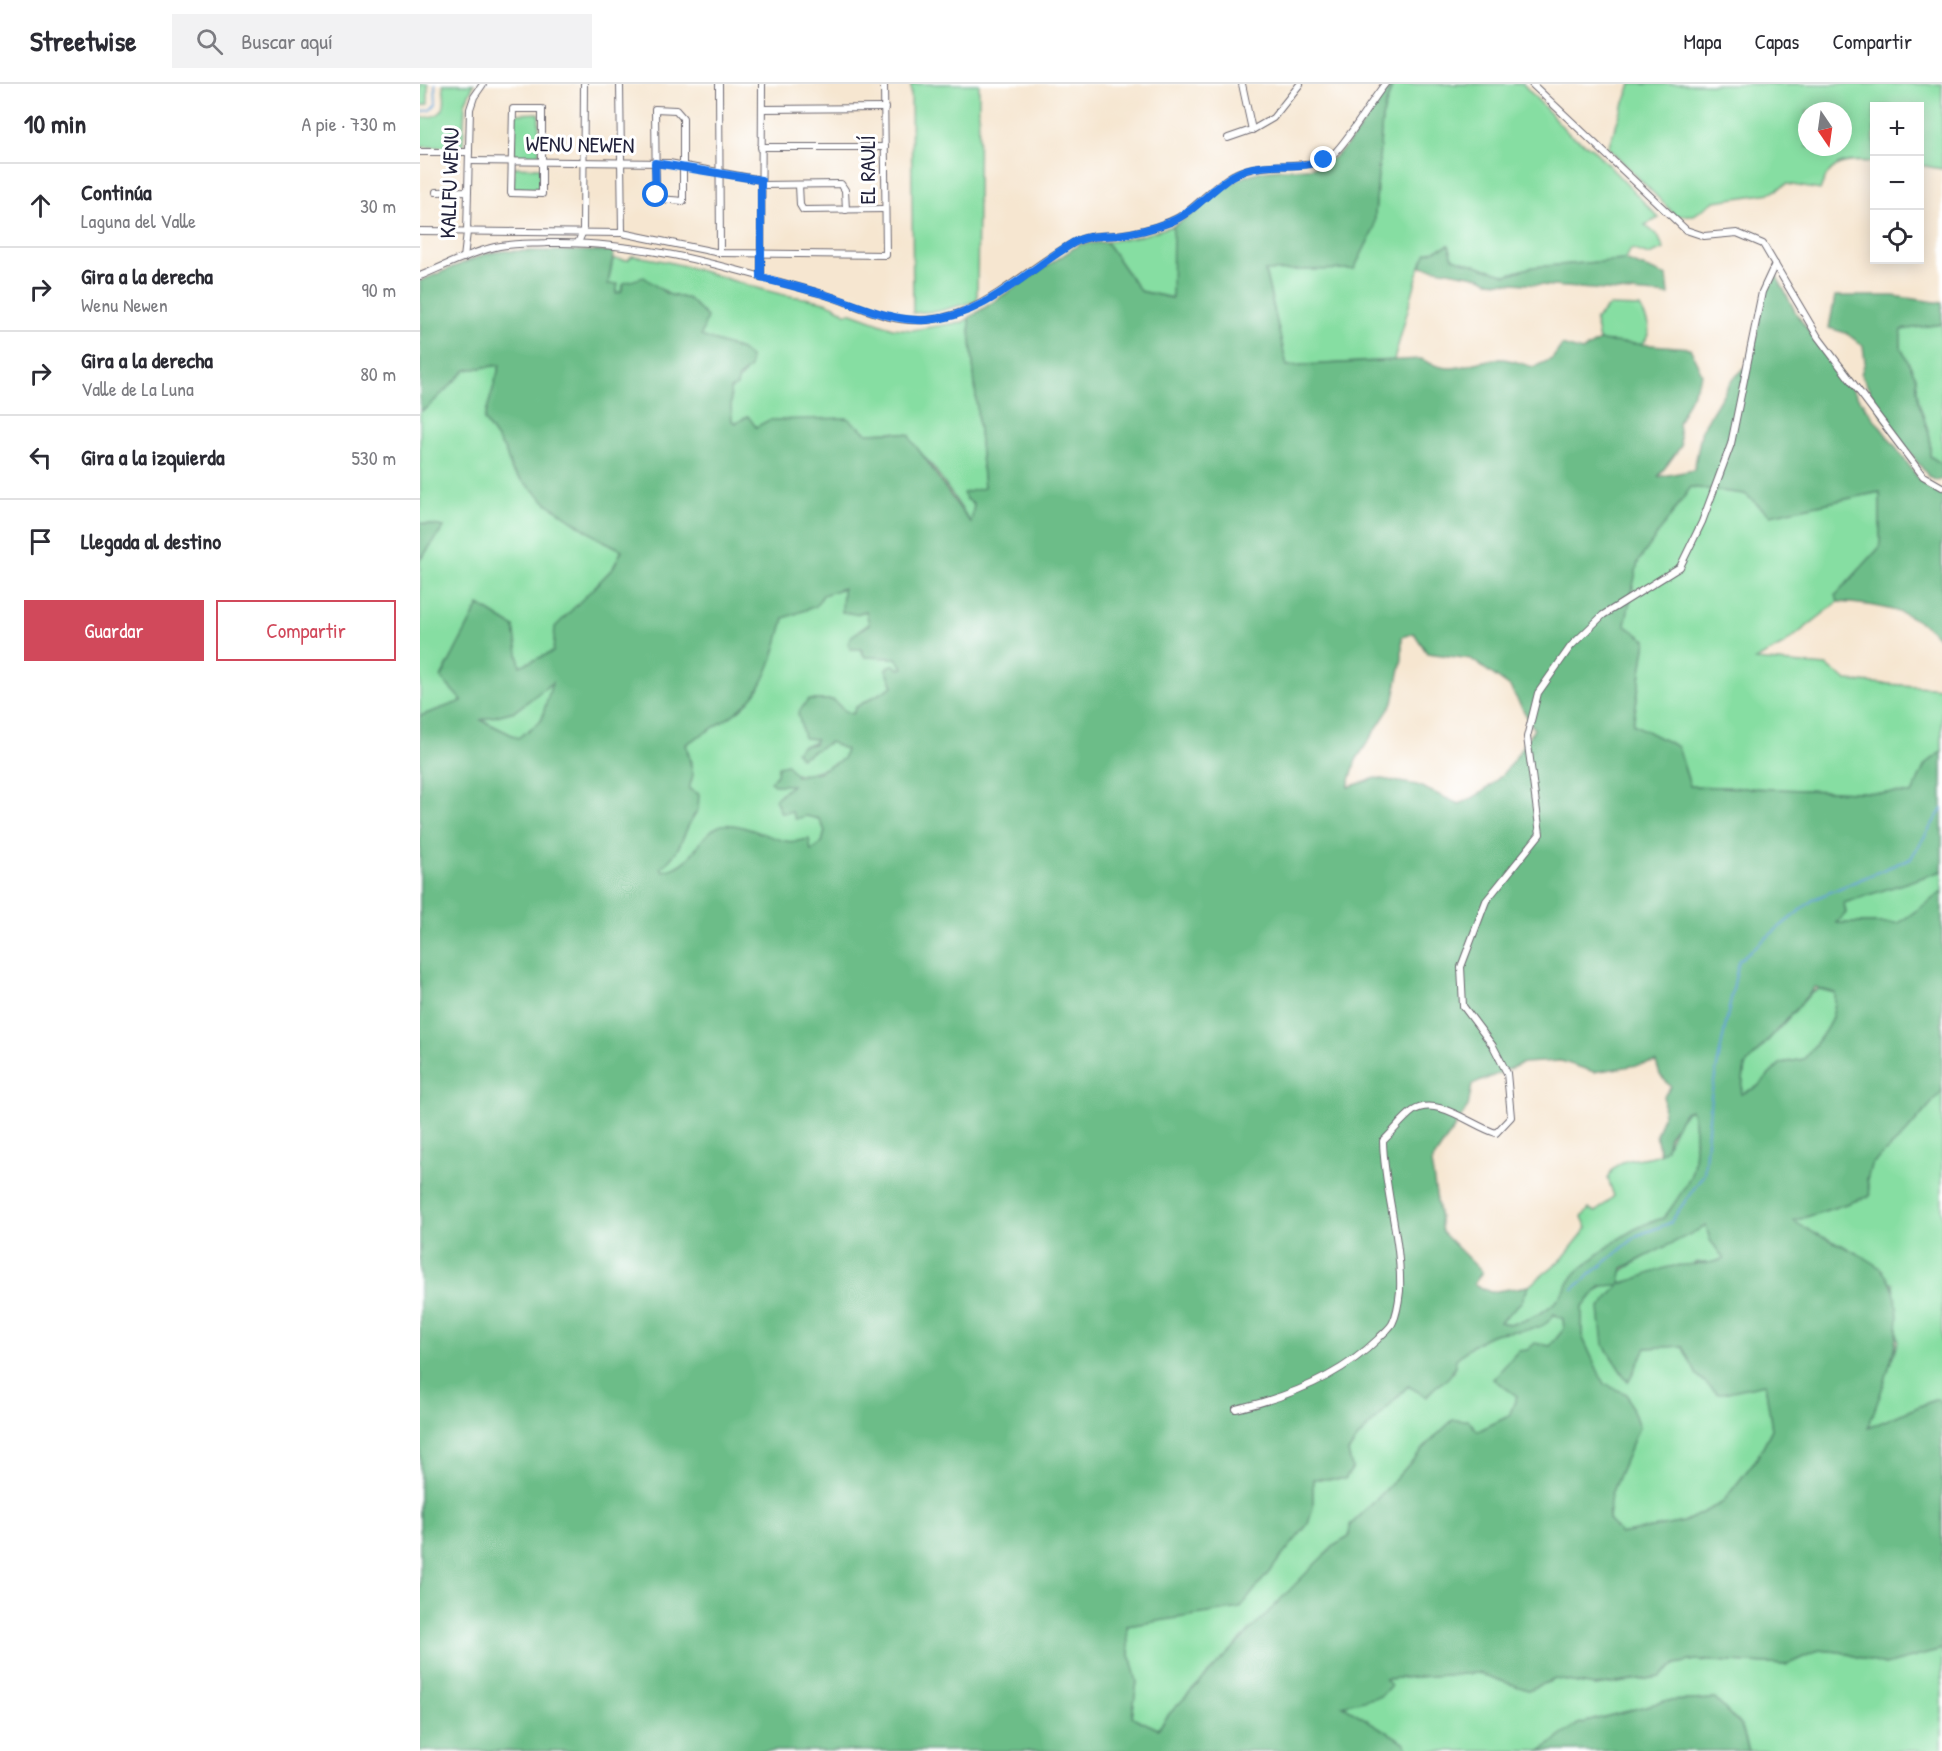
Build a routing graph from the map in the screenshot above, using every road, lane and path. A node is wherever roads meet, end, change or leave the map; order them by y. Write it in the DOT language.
graph roads {
  1 [pos="483,84"];
  2 [pos="584,84"];
  3 [pos="620,84"];
  4 [pos="719,84"];
  5 [pos="884,84"];
  6 [pos="1242,84"];
  7 [pos="1300,84"];
  8 [pos="1385,84"];
  9 [pos="1532,84"];
  10 [pos="763,86"];
  11 [pos="1293,87"];
  12 [pos="885,108"];
  13 [pos="762,109"];
  14 [pos="1252,130"];
  15 [pos="1228,138"];
  16 [pos="761,147"];
  17 [pos="885,147"];
  18 [pos="420,152"];
  19 [pos="469,152"];
  20 [pos="469,162"];
  21 [pos="512,162"];
  22 [pos="542,162"];
  23 [pos="583,162"];
  24 [pos="621,163"];
  25 [pos="655,163"];
  26 [pos="683,165"];
  27 [pos="719,172"];
  28 [pos="761,182"];
  29 [pos="799,185"];
  30 [pos="468,191"];
  31 [pos="436,192"];
  32 [pos="885,209"];
  33 [pos="846,210"];
  34 [pos="420,231"];
  35 [pos="583,231"];
  36 [pos="468,232"];
  37 [pos="622,233"];
  38 [pos="578,243"];
  39 [pos="720,253"];
  40 [pos="761,254"];
  41 [pos="464,258"];
  42 [pos="1775,264"];
  43 [pos="420,276"];
  44 [pos="761,278"];
  45 [pos="1942,487"];
  46 [pos="1236,1409"];
  1 -- 19 [label="street, KALLFU WENU"];
  2 -- 23 [label="street"];
  3 -- 24 [label="street"];
  4 -- 27 [label="street"];
  5 -- 12 [label="street, EL RAULÍ"];
  6 -- 14 [label="street"];
  7 -- 11 [label="street"];
  8 -- 44 [label="street"];
  9 -- 42 [label="street"];
  10 -- 13 [label="street"];
  11 -- 14 [label="street"];
  12 -- 13 [label="street"];
  12 -- 17 [label="street, EL RAULÍ"];
  13 -- 16 [label="street"];
  14 -- 15 [label="street"];
  16 -- 17 [label="street"];
  16 -- 28 [label="street"];
  17 -- 32 [label="street, EL RAULÍ"];
  18 -- 19 [label="street"];
  19 -- 20 [label="street, KALLFU WENU"];
  20 -- 21 [label="street, WENU NEWEN"];
  20 -- 30 [label="street, KALLFU WENU"];
  21 -- 22 [label="street, WENU NEWEN"];
  21 -- 22 [label="street"];
  21 -- 22 [label="street"];
  22 -- 23 [label="street, WENU NEWEN"];
  23 -- 24 [label="street, WENU NEWEN"];
  23 -- 35 [label="street"];
  24 -- 25 [label="street, WENU NEWEN"];
  24 -- 37 [label="street"];
  25 -- 26 [label="street, WENU NEWEN"];
  25 -- 26 [label="street"];
  25 -- 26 [label="street"];
  26 -- 27 [label="street, WENU NEWEN"];
  27 -- 28 [label="street, WENU NEWEN"];
  27 -- 39 [label="street"];
  28 -- 29 [label="street, WENU NEWEN"];
  28 -- 40 [label="street"];
  29 -- 33 [label="street, WENU NEWEN"];
  29 -- 33 [label="street"];
  30 -- 31 [label="street"];
  30 -- 36 [label="street, KALLFU WENU"];
  32 -- 33 [label="street"];
  32 -- 40 [label="street, EL RAULÍ"];
  34 -- 36 [label="street"];
  35 -- 36 [label="street"];
  35 -- 37 [label="street"];
  35 -- 38 [label="street"];
  36 -- 41 [label="street, KALLFU WENU"];
  37 -- 39 [label="street"];
  38 -- 41 [label="street"];
  38 -- 44 [label="street"];
  39 -- 40 [label="street"];
  40 -- 44 [label="street"];
  41 -- 43 [label="street"];
  42 -- 45 [label="street"];
  42 -- 46 [label="street"];
}
